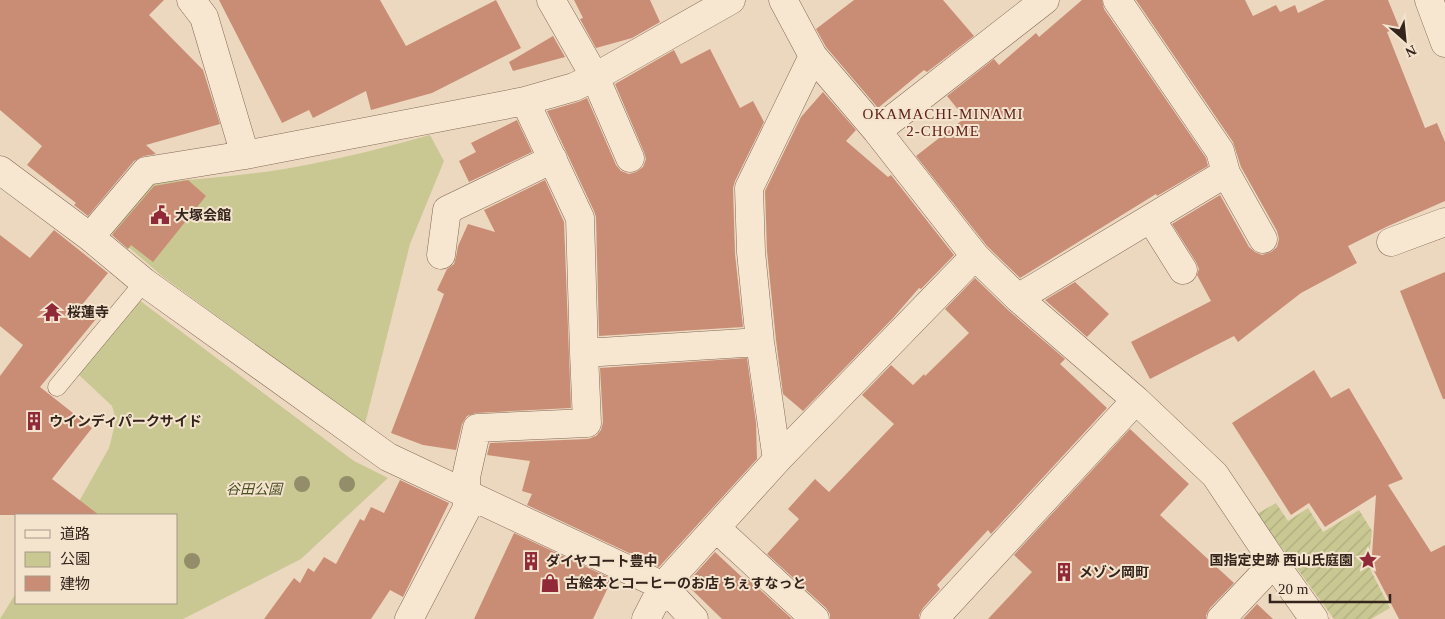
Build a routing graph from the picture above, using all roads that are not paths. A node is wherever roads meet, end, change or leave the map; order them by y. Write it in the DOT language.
graph roads {
  1 [pos="191,0"];
  2 [pos="551,0"];
  3 [pos="731,0"];
  4 [pos="783,0"];
  5 [pos="1045,0"];
  6 [pos="1117,0"];
  7 [pos="1428,0"];
  8 [pos="1445,43"];
  9 [pos="813,56"];
  10 [pos="595,77"];
  11 [pos="525,100"];
  12 [pos="877,131"];
  13 [pos="245,155"];
  14 [pos="630,158"];
  15 [pos="553,159"];
  16 [pos="0,170"];
  17 [pos="1226,173"];
  18 [pos="1151,219"];
  19 [pos="1445,222"];
  20 [pos="90,237"];
  21 [pos="1263,238"];
  22 [pos="1392,242"];
  23 [pos="441,255"];
  24 [pos="975,256"];
  25 [pos="1183,270"];
  26 [pos="144,282"];
  27 [pos="1018,298"];
  28 [pos="760,342"];
  29 [pos="584,353"];
  30 [pos="57,387"];
  31 [pos="1136,400"];
  32 [pos="777,460"];
  33 [pos="467,494"];
  34 [pos="716,528"];
  35 [pos="1274,563"];
  36 [pos="663,586"];
  37 [pos="409,619"];
  38 [pos="646,619"];
  39 [pos="694,619"];
  40 [pos="815,619"];
  41 [pos="934,619"];
  42 [pos="1221,619"];
  43 [pos="1314,619"];
  1 -- 13 [label="street"];
  2 -- 10 [label="street"];
  3 -- 10 [label="street"];
  4 -- 9 [label="street"];
  5 -- 12 [label="street"];
  6 -- 17 [label="street"];
  7 -- 8 [label="street"];
  9 -- 12 [label="street"];
  9 -- 28 [label="street"];
  10 -- 11 [label="street"];
  10 -- 14 [label="street"];
  11 -- 13 [label="street"];
  11 -- 15 [label="street"];
  12 -- 24 [label="street"];
  13 -- 20 [label="street"];
  15 -- 23 [label="street"];
  15 -- 29 [label="street"];
  16 -- 20 [label="street"];
  17 -- 18 [label="street"];
  17 -- 21 [label="street"];
  18 -- 25 [label="street"];
  18 -- 27 [label="street"];
  19 -- 22 [label="street"];
  20 -- 26 [label="street"];
  24 -- 27 [label="street"];
  24 -- 32 [label="street"];
  26 -- 30 [label="lane"];
  26 -- 33 [label="street"];
  27 -- 31 [label="street"];
  28 -- 29 [label="street"];
  28 -- 32 [label="street"];
  29 -- 33 [label="street"];
  31 -- 35 [label="street"];
  31 -- 41 [label="street"];
  32 -- 34 [label="street"];
  33 -- 36 [label="street"];
  33 -- 37 [label="street"];
  34 -- 36 [label="street"];
  34 -- 40 [label="street"];
  35 -- 42 [label="street"];
  35 -- 43 [label="street"];
  36 -- 38 [label="street"];
  36 -- 39 [label="street"];
}
